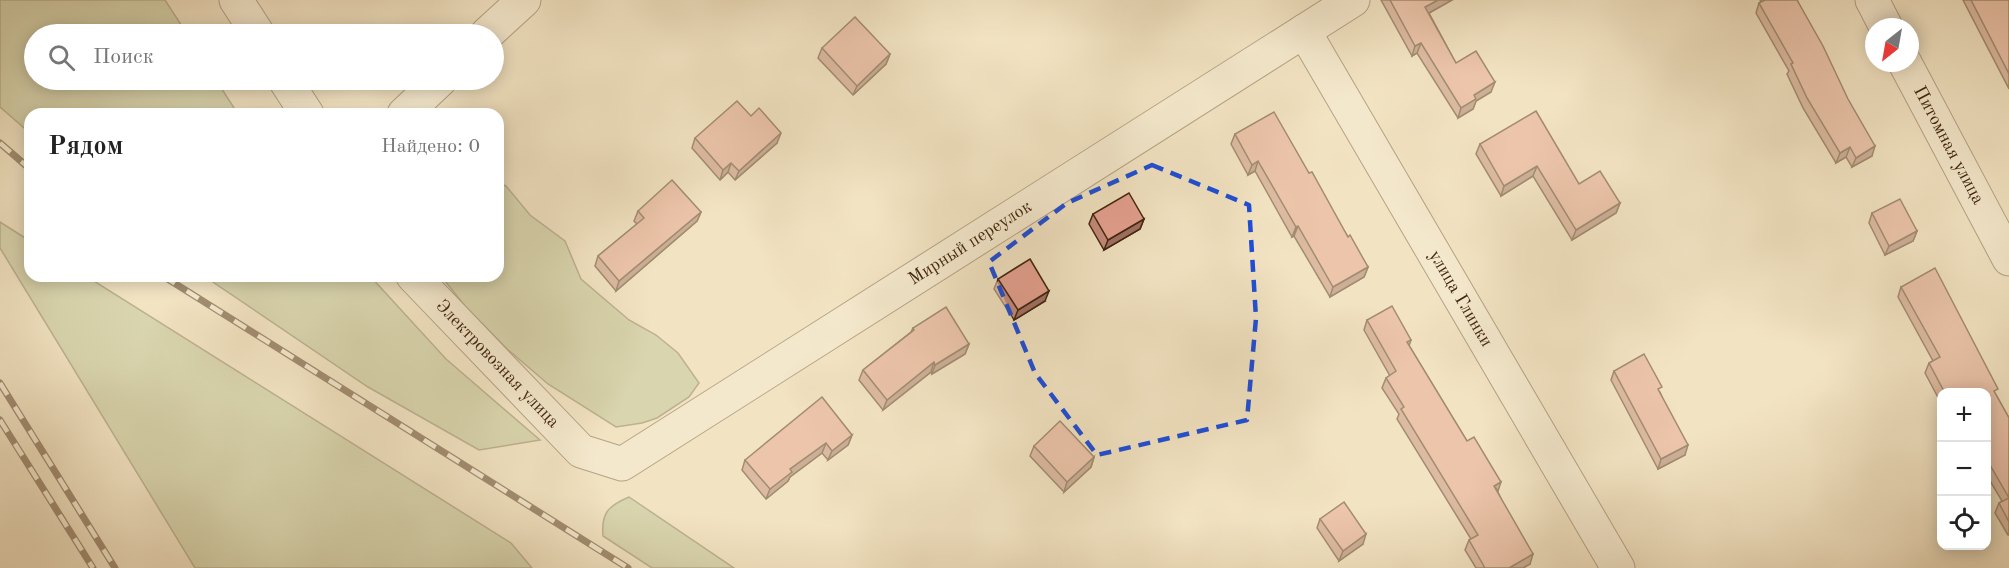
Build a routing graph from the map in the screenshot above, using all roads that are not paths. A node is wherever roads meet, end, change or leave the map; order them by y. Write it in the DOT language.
graph roads {
  1 [pos="236,0"];
  2 [pos="524,0"];
  3 [pos="1353,0"];
  4 [pos="1872,0"];
  5 [pos="1882,18"];
  6 [pos="252,24"];
  7 [pos="498,24"];
  8 [pos="1304,31"];
  9 [pos="1910,72"];
  10 [pos="291,90"];
  11 [pos="429,90"];
  12 [pos="303,108"];
  13 [pos="410,108"];
  14 [pos="2009,259"];
  15 [pos="419,282"];
  16 [pos="581,451"];
  17 [pos="1618,568"];
  1 -- 6 [label="street"];
  2 -- 7 [label="street"];
  3 -- 8 [label="street, Мирный переулок"];
  4 -- 5 [label="street"];
  8 -- 16 [label="street, Мирный переулок"];
  8 -- 17 [label="street, улица Глинки"];
  9 -- 14 [label="street, Питомная улица"];
  10 -- 12 [label="street"];
  11 -- 13 [label="street"];
  15 -- 16 [label="street, Электровозная улица"];
}
